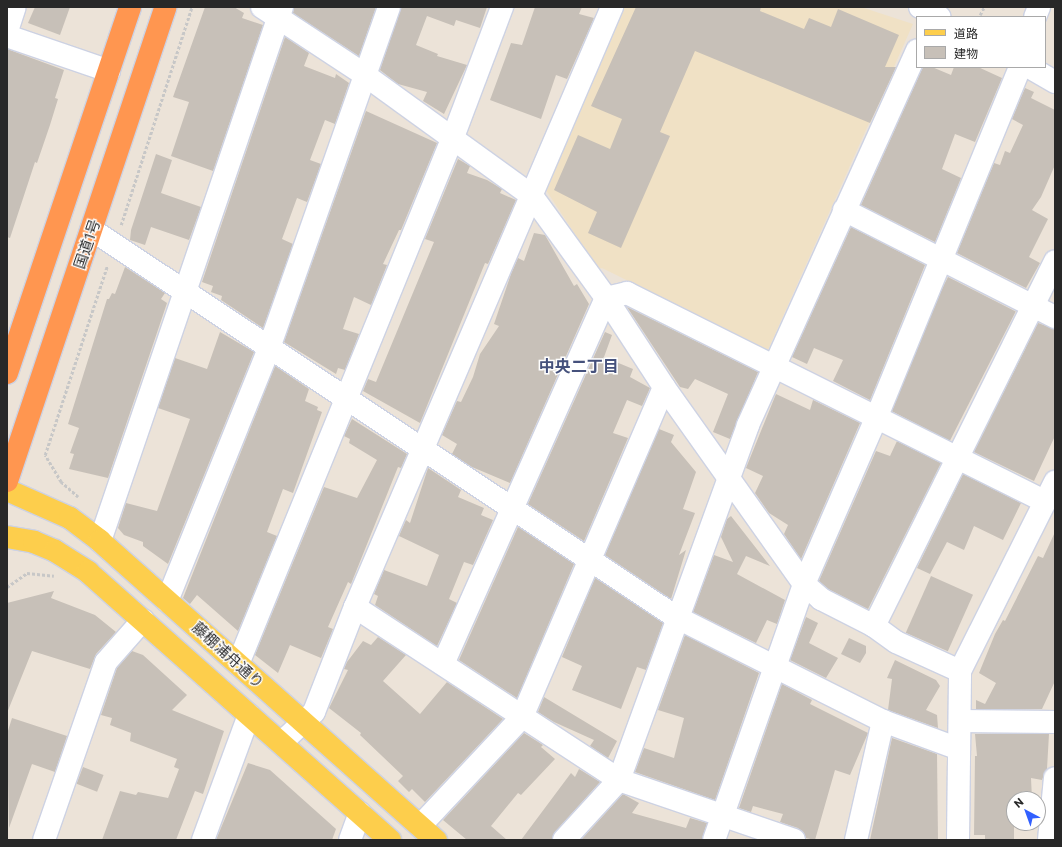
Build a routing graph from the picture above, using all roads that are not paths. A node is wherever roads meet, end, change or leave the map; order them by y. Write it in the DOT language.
graph roads {
  1 [pos="15,7"];
  2 [pos="130,7"];
  3 [pos="166,7"];
  4 [pos="389,7"];
  5 [pos="502,7"];
  6 [pos="612,7"];
  7 [pos="274,10"];
  8 [pos="7,31"];
  9 [pos="7,36"];
  10 [pos="916,52"];
  11 [pos="1020,68"];
  12 [pos="1031,68"];
  13 [pos="109,71"];
  14 [pos="365,75"];
  15 [pos="1055,82"];
  16 [pos="454,137"];
  17 [pos="532,196"];
  18 [pos="844,210"];
  19 [pos="92,230"];
  20 [pos="941,259"];
  21 [pos="1055,261"];
  22 [pos="186,293"];
  23 [pos="606,298"];
  24 [pos="1033,306"];
  25 [pos="1055,317"];
  26 [pos="269,348"];
  27 [pos="775,364"];
  28 [pos="7,373"];
  29 [pos="664,387"];
  30 [pos="348,398"];
  31 [pos="877,416"];
  32 [pos="424,450"];
  33 [pos="957,456"];
  34 [pos="727,476"];
  35 [pos="7,481"];
  36 [pos="1055,482"];
  37 [pos="7,490"];
  38 [pos="512,508"];
  39 [pos="1046,512"];
  40 [pos="103,532"];
  41 [pos="7,537"];
  42 [pos="591,561"];
  43 [pos="804,584"];
  44 [pos="167,600"];
  45 [pos="355,607"];
  46 [pos="676,618"];
  47 [pos="143,620"];
  48 [pos="874,626"];
  49 [pos="238,664"];
  50 [pos="443,664"];
  51 [pos="774,666"];
  52 [pos="960,671"];
  53 [pos="249,715"];
  54 [pos="522,717"];
  55 [pos="302,721"];
  56 [pos="883,721"];
  57 [pos="960,721"];
  58 [pos="1055,722"];
  59 [pos="281,743"];
  60 [pos="960,749"];
  61 [pos="1055,778"];
  62 [pos="619,780"];
  63 [pos="360,813"];
  64 [pos="722,816"];
  65 [pos="428,833"];
  66 [pos="44,840"];
  67 [pos="203,840"];
  68 [pos="350,840"];
  69 [pos="390,840"];
  70 [pos="564,840"];
  71 [pos="714,840"];
  72 [pos="794,840"];
  73 [pos="856,840"];
  74 [pos="958,840"];
  75 [pos="1051,840"];
  1 -- 8 [label="street"];
  2 -- 13 [label="highway"];
  3 -- 19 [label="highway, 国道1号"];
  4 -- 14 [label="street"];
  5 -- 16 [label="street"];
  6 -- 17 [label="street"];
  7 -- 14 [label="street"];
  7 -- 22 [label="street"];
  9 -- 13 [label="street"];
  10 -- 18 [label="street"];
  11 -- 20 [label="street"];
  12 -- 15 [label="street"];
  13 -- 28 [label="highway"];
  14 -- 16 [label="street"];
  14 -- 26 [label="street"];
  16 -- 17 [label="street"];
  16 -- 30 [label="street"];
  17 -- 23 [label="street"];
  17 -- 32 [label="street"];
  18 -- 20 [label="street"];
  18 -- 27 [label="street"];
  19 -- 22 [label="street"];
  19 -- 35 [label="highway, 国道1号"];
  20 -- 24 [label="street"];
  20 -- 31 [label="street"];
  21 -- 24 [label="street"];
  22 -- 26 [label="street"];
  22 -- 40 [label="street"];
  23 -- 27 [label="street"];
  23 -- 29 [label="street"];
  23 -- 38 [label="street"];
  24 -- 25 [label="street"];
  24 -- 33 [label="street"];
  26 -- 30 [label="street"];
  26 -- 44 [label="street"];
  27 -- 31 [label="street"];
  27 -- 34 [label="street"];
  29 -- 34 [label="street"];
  29 -- 42 [label="street"];
  30 -- 32 [label="street"];
  30 -- 49 [label="street"];
  31 -- 33 [label="street"];
  31 -- 43 [label="street"];
  32 -- 38 [label="street"];
  32 -- 45 [label="street"];
  33 -- 39 [label="street"];
  33 -- 48 [label="street"];
  34 -- 43 [label="street"];
  34 -- 46 [label="street"];
  36 -- 39 [label="street"];
  37 -- 40 [label="main road, 藤棚浦舟通り"];
  38 -- 42 [label="street"];
  38 -- 50 [label="street"];
  39 -- 52 [label="street"];
  40 -- 44 [label="main road, 藤棚浦舟通り"];
  41 -- 47 [label="main road, 藤棚浦舟通り"];
  42 -- 46 [label="street"];
  42 -- 54 [label="street"];
  43 -- 48 [label="street"];
  43 -- 51 [label="street"];
  44 -- 49 [label="main road, 藤棚浦舟通り"];
  45 -- 50 [label="street"];
  45 -- 55 [label="street"];
  46 -- 51 [label="street"];
  46 -- 62 [label="street"];
  47 -- 53 [label="main road, 藤棚浦舟通り"];
  47 -- 66 [label="street"];
  48 -- 52 [label="street"];
  49 -- 55 [label="main road, 藤棚浦舟通り"];
  50 -- 54 [label="street"];
  51 -- 56 [label="street"];
  51 -- 64 [label="street"];
  52 -- 57 [label="street"];
  53 -- 59 [label="main road, 藤棚浦舟通り"];
  53 -- 67 [label="street"];
  54 -- 62 [label="street"];
  54 -- 65 [label="street"];
  55 -- 59 [label="street"];
  55 -- 65 [label="main road, 藤棚浦舟通り"];
  56 -- 60 [label="street"];
  56 -- 73 [label="street"];
  57 -- 58 [label="street"];
  57 -- 60 [label="street"];
  59 -- 63 [label="main road, 藤棚浦舟通り"];
  60 -- 74 [label="street"];
  61 -- 75 [label="street"];
  62 -- 64 [label="street"];
  62 -- 70 [label="street"];
  63 -- 68 [label="street"];
  63 -- 69 [label="main road, 藤棚浦舟通り"];
  64 -- 71 [label="street"];
  64 -- 72 [label="street"];
}
